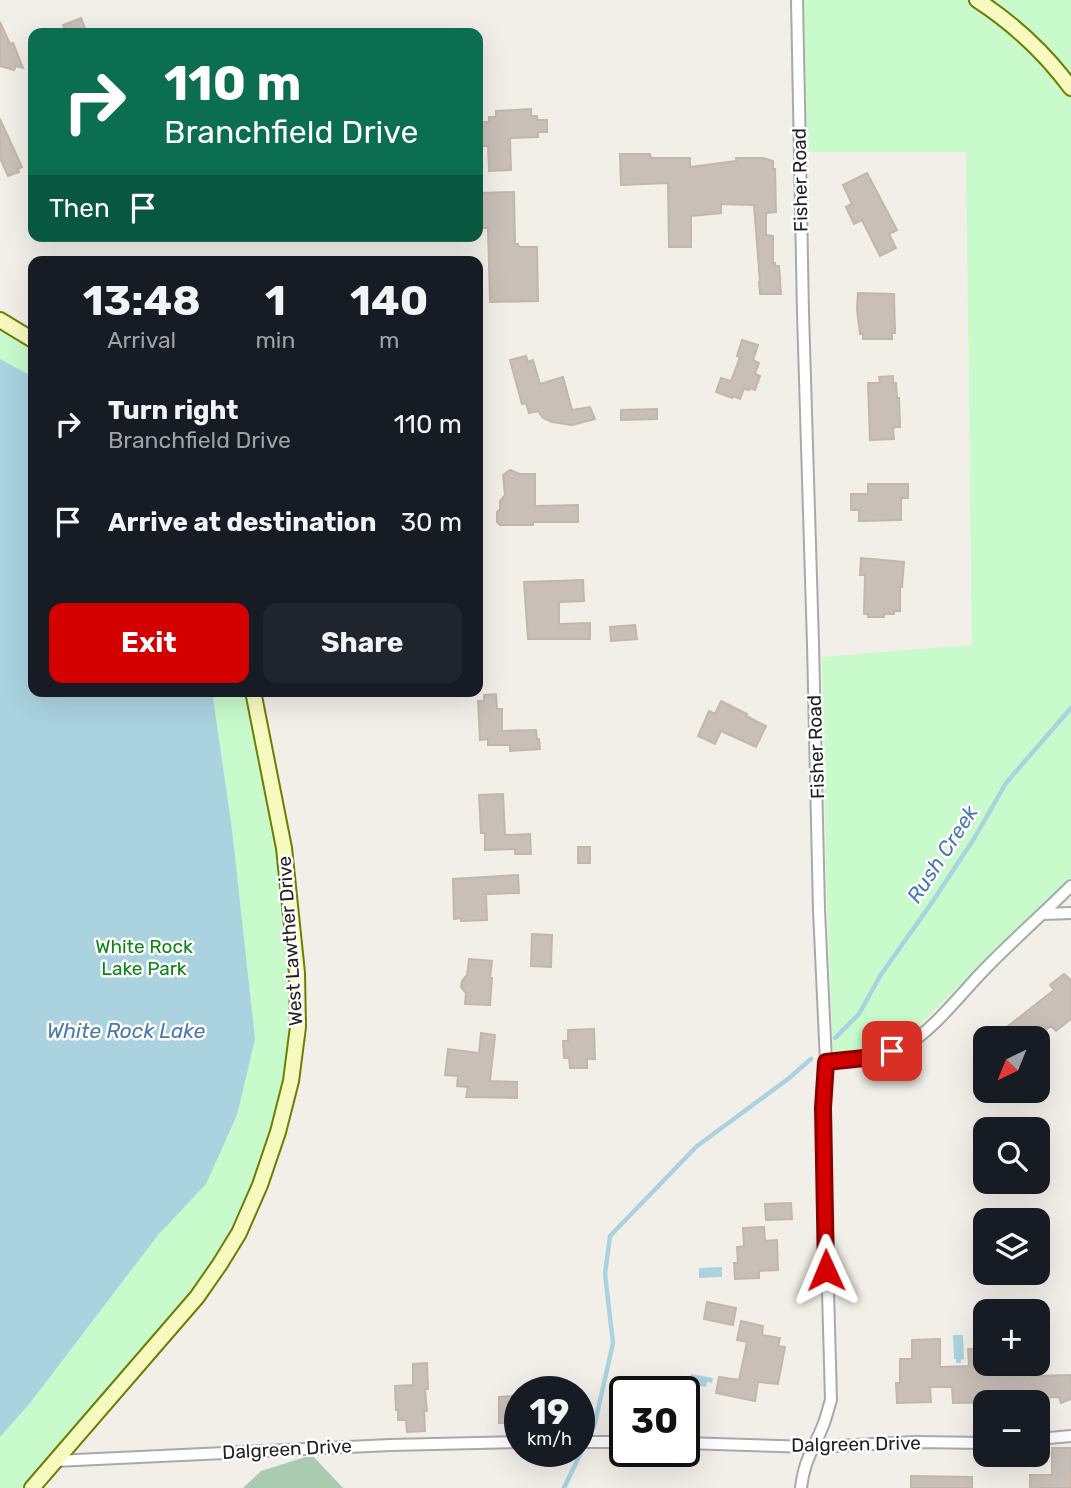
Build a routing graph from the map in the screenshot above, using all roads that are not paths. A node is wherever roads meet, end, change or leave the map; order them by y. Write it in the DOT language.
graph roads {
  1 [pos="797,0"];
  2 [pos="977,0"];
  3 [pos="1071,89"];
  4 [pos="0,320"];
  5 [pos="28,337"];
  6 [pos="254,697"];
  7 [pos="1071,886"];
  8 [pos="1044,914"];
  9 [pos="1071,914"];
  10 [pos="826,1062"];
  11 [pos="1071,1436"];
  12 [pos="1050,1438"];
  13 [pos="504,1442"];
  14 [pos="973,1443"];
  15 [pos="700,1444"];
  16 [pos="812,1447"];
  17 [pos="55,1461"];
  18 [pos="32,1488"];
  19 [pos="801,1488"];
  1 -- 10 [label="street, Fisher Road"];
  2 -- 3 [label="street"];
  4 -- 5 [label="street"];
  6 -- 17 [label="street, West Lawther Drive"];
  7 -- 8 [label="street"];
  8 -- 9 [label="street"];
  8 -- 10 [label="street"];
  10 -- 16 [label="street, Fisher Road"];
  11 -- 12 [label="street"];
  13 -- 17 [label="street, Dalgreen Drive"];
  14 -- 16 [label="street, Dalgreen Drive"];
  15 -- 16 [label="street, Dalgreen Drive"];
  16 -- 19 [label="street, Fisher Road"];
  17 -- 18 [label="street, West Lawther Drive"];
}
